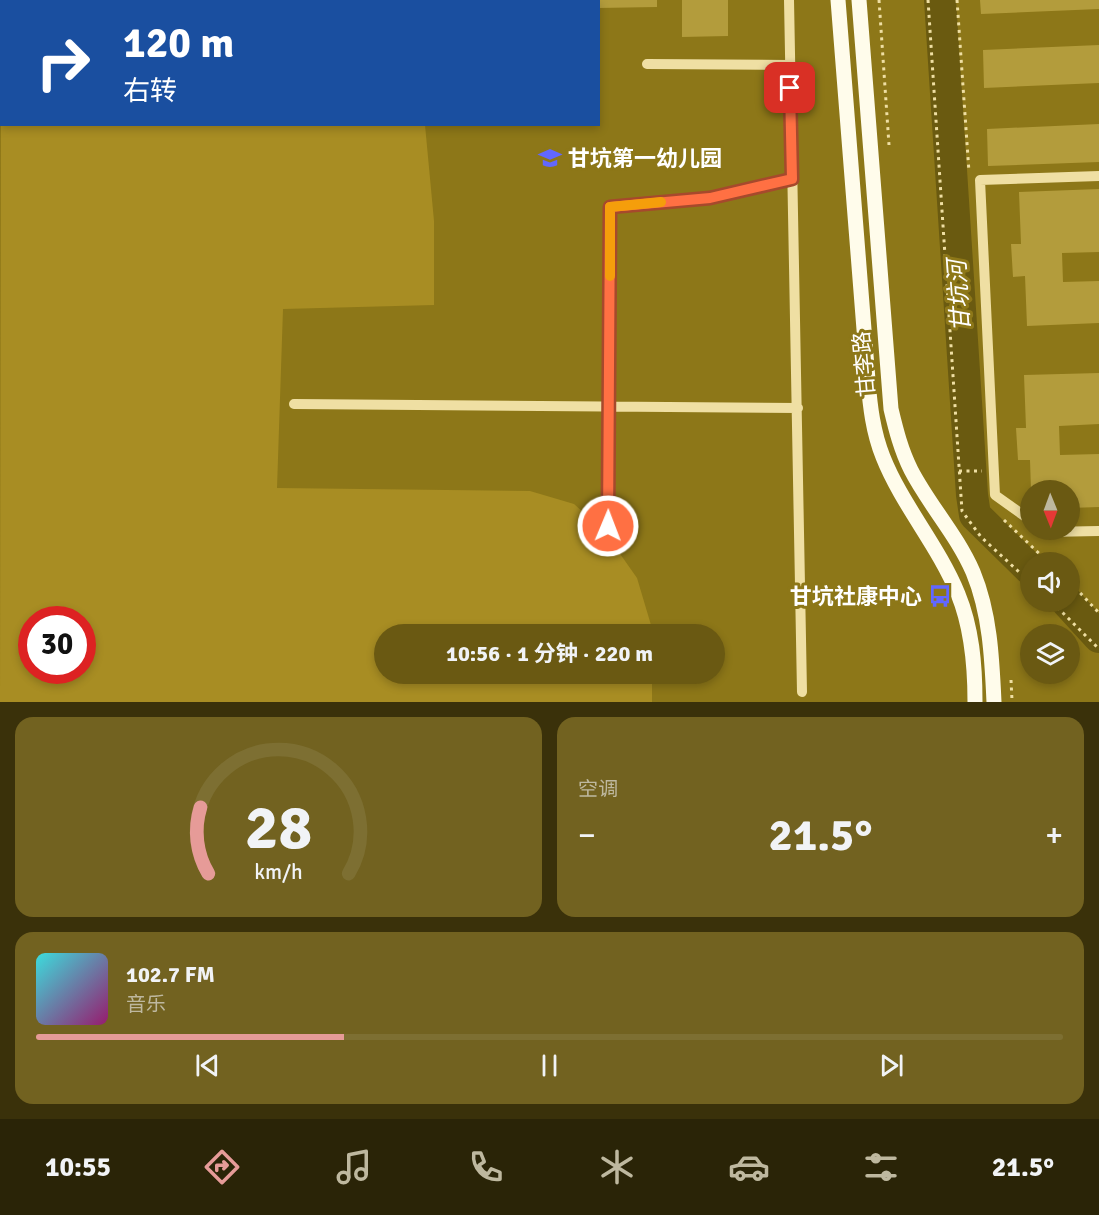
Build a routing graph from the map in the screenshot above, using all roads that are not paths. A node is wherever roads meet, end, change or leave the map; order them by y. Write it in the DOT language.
graph roads {
  1 [pos="789,0"];
  2 [pos="838,0"];
  3 [pos="859,0"];
  4 [pos="647,64"];
  5 [pos="790,65"];
  6 [pos="1099,176"];
  7 [pos="792,179"];
  8 [pos="294,404"];
  9 [pos="609,406"];
  10 [pos="798,408"];
  11 [pos="1020,513"];
  12 [pos="608,526"];
  13 [pos="1080,531"];
  14 [pos="1099,531"];
  15 [pos="802,692"];
  16 [pos="975,702"];
  17 [pos="994,702"];
  1 -- 5 [label="street"];
  2 -- 16 [label="main road, 甘李路"];
  3 -- 17 [label="main road, 甘李路"];
  4 -- 5 [label="street"];
  5 -- 7 [label="street"];
  6 -- 11 [label="street"];
  7 -- 9 [label="street"];
  7 -- 10 [label="street"];
  8 -- 9 [label="street"];
  9 -- 10 [label="street"];
  9 -- 12 [label="street"];
  10 -- 15 [label="street"];
  13 -- 14 [label="street"];
}
